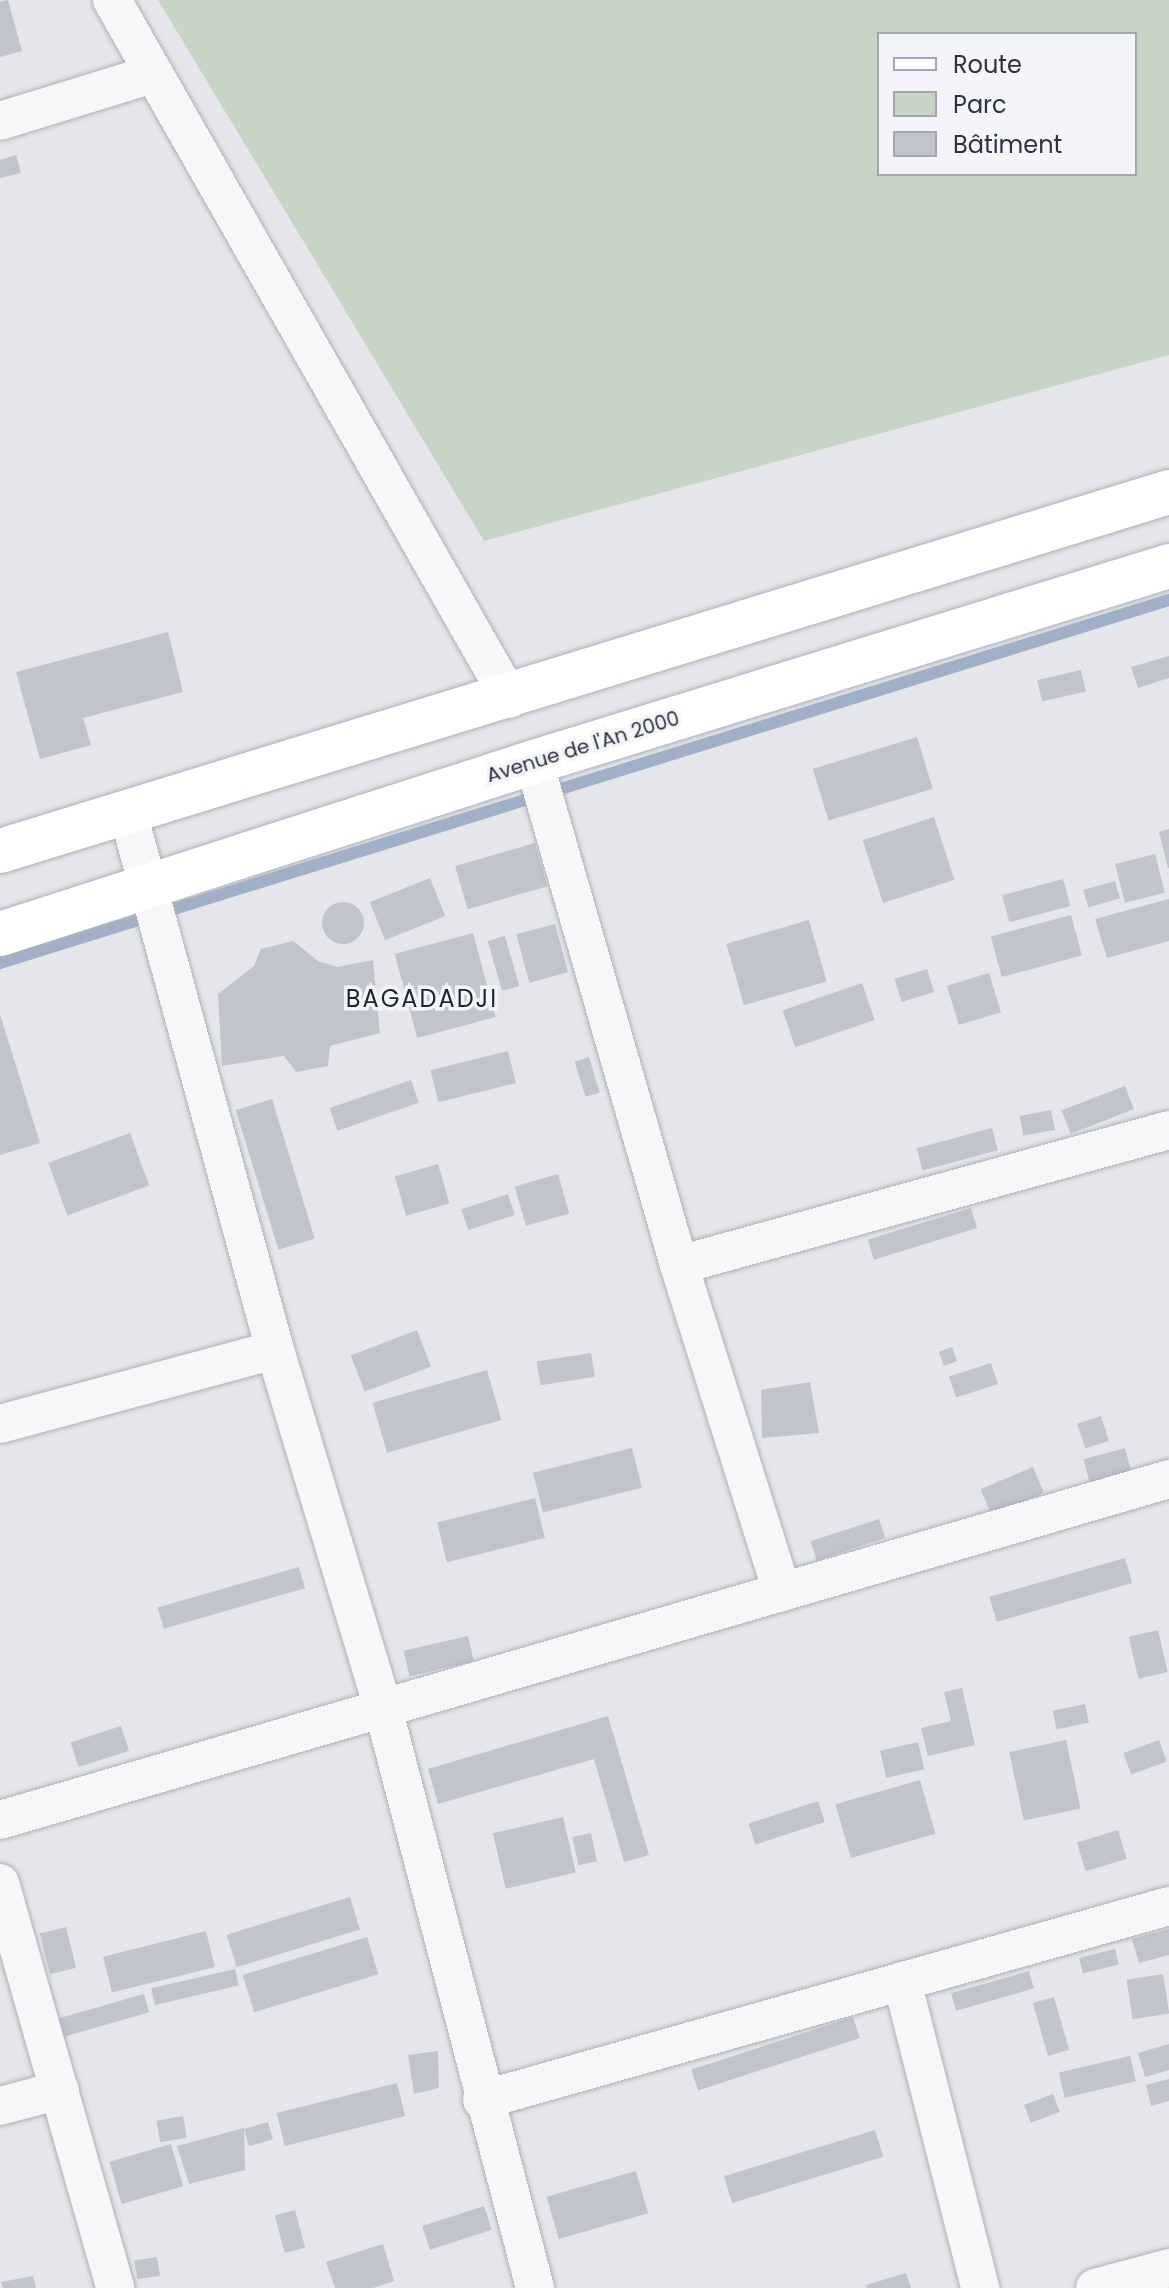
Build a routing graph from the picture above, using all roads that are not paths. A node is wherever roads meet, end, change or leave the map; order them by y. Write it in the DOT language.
graph roads {
  1 [pos="112,0"];
  2 [pos="153,74"];
  3 [pos="0,121"];
  4 [pos="1169,492"];
  5 [pos="1169,566"];
  6 [pos="510,699"];
  7 [pos="534,762"];
  8 [pos="128,813"];
  9 [pos="0,851"];
  10 [pos="147,888"];
  11 [pos="0,934"];
  12 [pos="1169,1130"];
  13 [pos="679,1265"];
  14 [pos="275,1350"];
  15 [pos="0,1424"];
  16 [pos="1169,1479"];
  17 [pos="782,1592"];
  18 [pos="383,1708"];
  19 [pos="0,1820"];
  20 [pos="0,1883"];
  21 [pos="1169,1906"];
  22 [pos="902,1981"];
  23 [pos="60,2090"];
  24 [pos="482,2100"];
  25 [pos="0,2106"];
  26 [pos="1169,2268"];
  27 [pos="115,2288"];
  28 [pos="535,2288"];
  29 [pos="980,2288"];
  30 [pos="1095,2288"];
  1 -- 2 [label="street"];
  2 -- 3 [label="street"];
  2 -- 6 [label="street"];
  4 -- 6 [label="main road"];
  5 -- 7 [label="main road, Avenue de l'An 2000"];
  6 -- 8 [label="main road"];
  7 -- 10 [label="main road, Avenue de l'An 2000"];
  7 -- 13 [label="street"];
  8 -- 9 [label="main road"];
  8 -- 10 [label="street"];
  10 -- 11 [label="main road, Avenue de l'An 2000"];
  10 -- 14 [label="street"];
  12 -- 13 [label="street"];
  13 -- 17 [label="street"];
  14 -- 15 [label="street"];
  14 -- 18 [label="street"];
  16 -- 17 [label="street"];
  17 -- 18 [label="street"];
  18 -- 19 [label="street"];
  18 -- 24 [label="street"];
  20 -- 23 [label="street"];
  21 -- 22 [label="street"];
  22 -- 24 [label="street"];
  22 -- 29 [label="street"];
  23 -- 25 [label="street"];
  23 -- 27 [label="street"];
  24 -- 28 [label="street"];
  26 -- 30 [label="street"];
}
